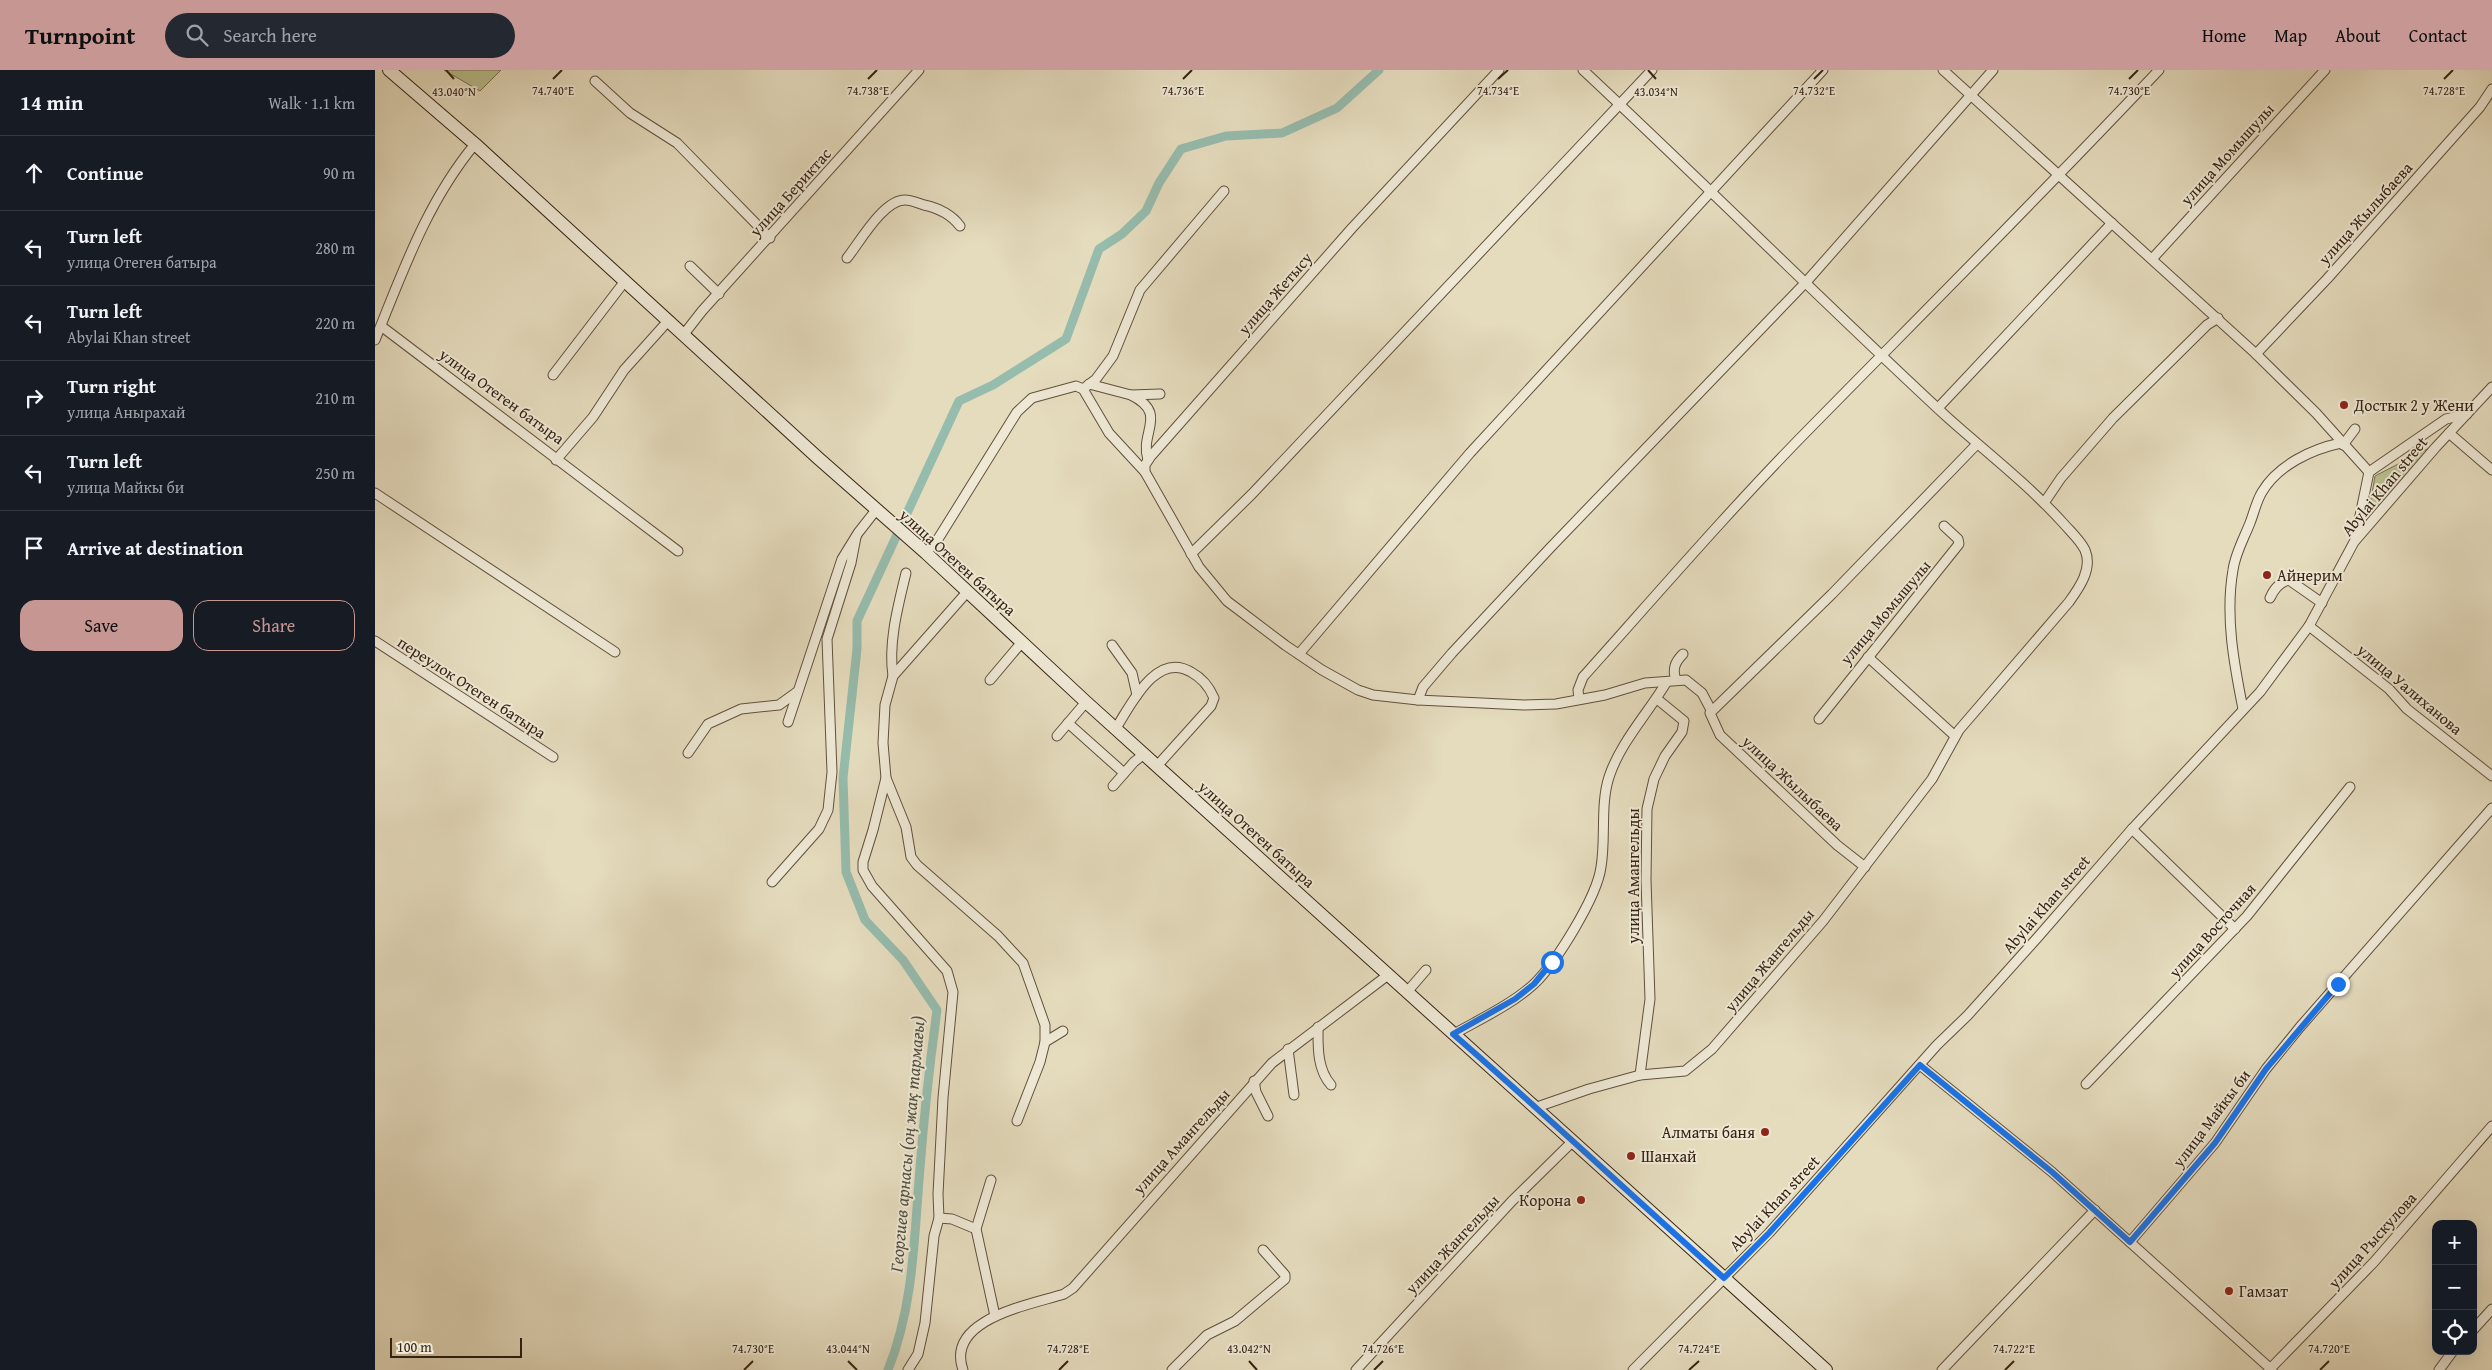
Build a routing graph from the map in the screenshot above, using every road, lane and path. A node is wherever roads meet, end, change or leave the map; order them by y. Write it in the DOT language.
graph roads {
  1 [pos="389,70"];
  2 [pos="919,70"];
  3 [pos="1499,70"];
  4 [pos="1583,70"];
  5 [pos="1652,70"];
  6 [pos="1823,70"];
  7 [pos="1943,70"];
  8 [pos="1993,70"];
  9 [pos="2159,70"];
  10 [pos="2325,70"];
  11 [pos="595,80"];
  12 [pos="2492,89"];
  13 [pos="1970,95"];
  14 [pos="1620,104"];
  15 [pos="475,144"];
  16 [pos="2059,176"];
  17 [pos="1224,191"];
  18 [pos="1712,191"];
  19 [pos="2112,223"];
  20 [pos="960,226"];
  21 [pos="770,238"];
  22 [pos="847,258"];
  23 [pos="2152,259"];
  24 [pos="690,266"];
  25 [pos="625,281"];
  26 [pos="1807,281"];
  27 [pos="719,294"];
  28 [pos="2218,318"];
  29 [pos="668,321"];
  30 [pos="381,326"];
  31 [pos="684,334"];
  32 [pos="375,340"];
  33 [pos="2256,354"];
  34 [pos="1882,356"];
  35 [pos="553,375"];
  36 [pos="1086,386"];
  37 [pos="2492,387"];
  38 [pos="1160,394"];
  39 [pos="1131,395"];
  40 [pos="1938,408"];
  41 [pos="2467,414"];
  42 [pos="2355,429"];
  43 [pos="2449,433"];
  44 [pos="1977,444"];
  45 [pos="2342,444"];
  46 [pos="556,460"];
  47 [pos="1148,460"];
  48 [pos="2492,470"];
  49 [pos="1145,472"];
  50 [pos="2369,472"];
  51 [pos="375,494"];
  52 [pos="2044,503"];
  53 [pos="876,510"];
  54 [pos="1943,526"];
  55 [pos="855,537"];
  56 [pos="2354,542"];
  57 [pos="678,551"];
  58 [pos="927,553"];
  59 [pos="1191,554"];
  60 [pos="907,573"];
  61 [pos="968,591"];
  62 [pos="2270,598"];
  63 [pos="2322,603"];
  64 [pos="2309,626"];
  65 [pos="375,641"];
  66 [pos="1022,642"];
  67 [pos="1112,645"];
  68 [pos="615,652"];
  69 [pos="1299,654"];
  70 [pos="1683,654"];
  71 [pos="1868,656"];
  72 [pos="893,676"];
  73 [pos="991,680"];
  74 [pos="1675,680"];
  75 [pos="1666,682"];
  76 [pos="797,692"];
  77 [pos="1137,695"];
  78 [pos="1579,699"];
  79 [pos="1657,699"];
  80 [pos="1417,700"];
  81 [pos="1086,702"];
  82 [pos="2243,709"];
  83 [pos="1713,710"];
  84 [pos="1819,719"];
  85 [pos="788,722"];
  86 [pos="1068,723"];
  87 [pos="1116,728"];
  88 [pos="1057,736"];
  89 [pos="1955,736"];
  90 [pos="688,753"];
  91 [pos="1144,754"];
  92 [pos="553,757"];
  93 [pos="1157,766"];
  94 [pos="1124,773"];
  95 [pos="2492,776"];
  96 [pos="886,778"];
  97 [pos="1113,786"];
  98 [pos="2350,787"];
  99 [pos="2492,808"];
  100 [pos="2132,829"];
  101 [pos="1865,867"];
  102 [pos="772,882"];
  103 [pos="2235,929"];
  104 [pos="1426,970"];
  105 [pos="1388,975"];
  106 [pos="1407,992"];
  107 [pos="1318,1027"];
  108 [pos="1063,1031"];
  109 [pos="1453,1034"];
  110 [pos="1045,1042"];
  111 [pos="1287,1049"];
  112 [pos="1920,1065"];
  113 [pos="1640,1075"];
  114 [pos="1254,1081"];
  115 [pos="2085,1084"];
  116 [pos="1331,1085"];
  117 [pos="1293,1095"];
  118 [pos="1537,1107"];
  119 [pos="1268,1116"];
  120 [pos="1017,1121"];
  121 [pos="2492,1126"];
  122 [pos="1572,1142"];
  123 [pos="991,1180"];
  124 [pos="2095,1210"];
  125 [pos="939,1218"];
  126 [pos="977,1229"];
  127 [pos="2130,1242"];
  128 [pos="1263,1250"];
  129 [pos="1724,1278"];
  130 [pos="2492,1309"];
  131 [pos="995,1316"];
  132 [pos="2477,1326"];
  133 [pos="2450,1355"];
  134 [pos="2270,1369"];
  135 [pos="908,1370"];
  136 [pos="963,1370"];
  137 [pos="1171,1370"];
  138 [pos="1356,1370"];
  139 [pos="1633,1370"];
  140 [pos="1826,1370"];
  141 [pos="1942,1370"];
  142 [pos="2439,1370"];
  1 -- 15 [label="main road, улица Отеген батыра"];
  2 -- 21 [label="street, улица Бериктас"];
  3 -- 47 [label="street, улица Жетысу"];
  4 -- 14 [label="street, улица Жангельды"];
  5 -- 14 [label="street"];
  6 -- 18 [label="street"];
  7 -- 13 [label="street"];
  8 -- 13 [label="street"];
  9 -- 16 [label="street"];
  10 -- 23 [label="street, улица Момышулы"];
  11 -- 21 [label="street"];
  12 -- 33 [label="street, улица Жылыбаева"];
  13 -- 16 [label="street"];
  13 -- 26 [label="street"];
  14 -- 18 [label="street, улица Жангельды"];
  14 -- 59 [label="street"];
  15 -- 25 [label="main road, улица Отеген батыра"];
  15 -- 30 [label="street"];
  16 -- 19 [label="street"];
  16 -- 34 [label="street"];
  17 -- 36 [label="street"];
  18 -- 26 [label="street, улица Жангельды"];
  18 -- 69 [label="street"];
  19 -- 23 [label="street"];
  19 -- 40 [label="street"];
  20 -- 22 [label="street"];
  21 -- 27 [label="street, улица Бериктас"];
  23 -- 28 [label="street"];
  24 -- 27 [label="street"];
  25 -- 29 [label="main road, улица Отеген батыра"];
  25 -- 35 [label="street"];
  26 -- 34 [label="street, улица Жангельды"];
  26 -- 80 [label="street"];
  27 -- 31 [label="street, улица Бериктас"];
  28 -- 33 [label="street"];
  28 -- 52 [label="street"];
  29 -- 31 [label="main road, улица Отеген батыра"];
  29 -- 46 [label="street, улица Отеген батыра"];
  30 -- 32 [label="street"];
  30 -- 46 [label="street, улица Отеген батыра"];
  31 -- 53 [label="main road, улица Отеген батыра"];
  33 -- 45 [label="street"];
  34 -- 40 [label="street, улица Жангельды"];
  34 -- 78 [label="street"];
  36 -- 39 [label="street"];
  36 -- 49 [label="street"];
  36 -- 58 [label="street"];
  37 -- 41 [label="street, Abylai Khan street"];
  38 -- 39 [label="street"];
  39 -- 47 [label="street"];
  40 -- 44 [label="street, улица Жангельды"];
  41 -- 43 [label="street, Abylai Khan street"];
  41 -- 50 [label="street"];
  42 -- 45 [label="street"];
  43 -- 48 [label="street"];
  43 -- 56 [label="street, Abylai Khan street"];
  44 -- 52 [label="street, улица Жангельды"];
  44 -- 83 [label="street"];
  45 -- 50 [label="street"];
  45 -- 82 [label="street"];
  46 -- 57 [label="street"];
  47 -- 49 [label="street, улица Жетысу"];
  49 -- 59 [label="street"];
  50 -- 56 [label="street"];
  51 -- 68 [label="street"];
  52 -- 89 [label="street, улица Жангельды"];
  53 -- 55 [label="street"];
  53 -- 58 [label="main road, улица Отеген батыра"];
  54 -- 71 [label="street, улица Момышулы"];
  55 -- 76 [label="street"];
  55 -- 102 [label="street"];
  56 -- 63 [label="street, Abylai Khan street"];
  58 -- 61 [label="main road, улица Отеген батыра"];
  59 -- 69 [label="street"];
  60 -- 72 [label="street"];
  61 -- 66 [label="main road, улица Отеген батыра"];
  61 -- 72 [label="street"];
  62 -- 63 [label="street"];
  63 -- 64 [label="street, Abylai Khan street"];
  64 -- 82 [label="street, Abylai Khan street"];
  64 -- 95 [label="street, улица Уалиханова"];
  65 -- 92 [label="street, переулок Отеген батыра"];
  66 -- 73 [label="street"];
  66 -- 81 [label="main road, улица Отеген батыра"];
  67 -- 77 [label="street"];
  69 -- 80 [label="street"];
  70 -- 74 [label="street"];
  71 -- 84 [label="street, улица Момышулы"];
  71 -- 89 [label="street"];
  72 -- 96 [label="street"];
  74 -- 75 [label="street"];
  74 -- 83 [label="street, улица Жылыбаева"];
  75 -- 78 [label="street"];
  75 -- 79 [label="street"];
  76 -- 85 [label="street"];
  76 -- 90 [label="street"];
  77 -- 87 [label="street"];
  77 -- 93 [label="street"];
  78 -- 80 [label="street"];
  79 -- 109 [label="street"];
  79 -- 113 [label="street, улица Амангельды"];
  81 -- 86 [label="street"];
  81 -- 87 [label="main road, улица Отеген батыра"];
  82 -- 100 [label="street, Abylai Khan street"];
  83 -- 101 [label="street, улица Жылыбаева"];
  86 -- 88 [label="street"];
  86 -- 94 [label="street"];
  87 -- 91 [label="main road, улица Отеген батыра"];
  89 -- 101 [label="street, улица Жангельды"];
  91 -- 93 [label="main road, улица Отеген батыра"];
  91 -- 94 [label="street"];
  93 -- 105 [label="main road, улица Отеген батыра"];
  94 -- 97 [label="street"];
  96 -- 110 [label="street"];
  96 -- 125 [label="street"];
  98 -- 103 [label="street, улица Восточная"];
  99 -- 127 [label="street, улица Майкы би"];
  100 -- 103 [label="street"];
  100 -- 112 [label="street, Abylai Khan street"];
  101 -- 113 [label="street, улица Жангельды"];
  103 -- 115 [label="street, улица Восточная"];
  104 -- 106 [label="street"];
  105 -- 106 [label="main road, улица Отеген батыра"];
  105 -- 107 [label="street, улица Амангельды"];
  106 -- 109 [label="main road, улица Отеген батыра"];
  107 -- 111 [label="street, улица Амангельды"];
  107 -- 116 [label="street"];
  108 -- 110 [label="street"];
  109 -- 118 [label="main road, улица Отеген батыра"];
  110 -- 120 [label="street"];
  111 -- 114 [label="street, улица Амангельды"];
  111 -- 117 [label="street"];
  112 -- 124 [label="street"];
  112 -- 129 [label="street, Abylai Khan street"];
  113 -- 118 [label="street, улица Жангельды"];
  114 -- 119 [label="street"];
  114 -- 131 [label="street, улица Амангельды"];
  118 -- 122 [label="main road, улица Отеген батыра"];
  121 -- 134 [label="street, улица Рыскулова"];
  122 -- 129 [label="main road, улица Отеген батыра"];
  122 -- 138 [label="street, улица Жангельды"];
  123 -- 126 [label="street"];
  124 -- 127 [label="street"];
  124 -- 141 [label="street"];
  125 -- 126 [label="street"];
  125 -- 135 [label="street"];
  126 -- 131 [label="street"];
  127 -- 134 [label="street"];
  128 -- 137 [label="street"];
  129 -- 139 [label="street, Abylai Khan street"];
  129 -- 140 [label="main road, улица Отеген батыра"];
  130 -- 132 [label="street"];
  131 -- 136 [label="street, улица Амангельды"];
  133 -- 142 [label="street"];
}
